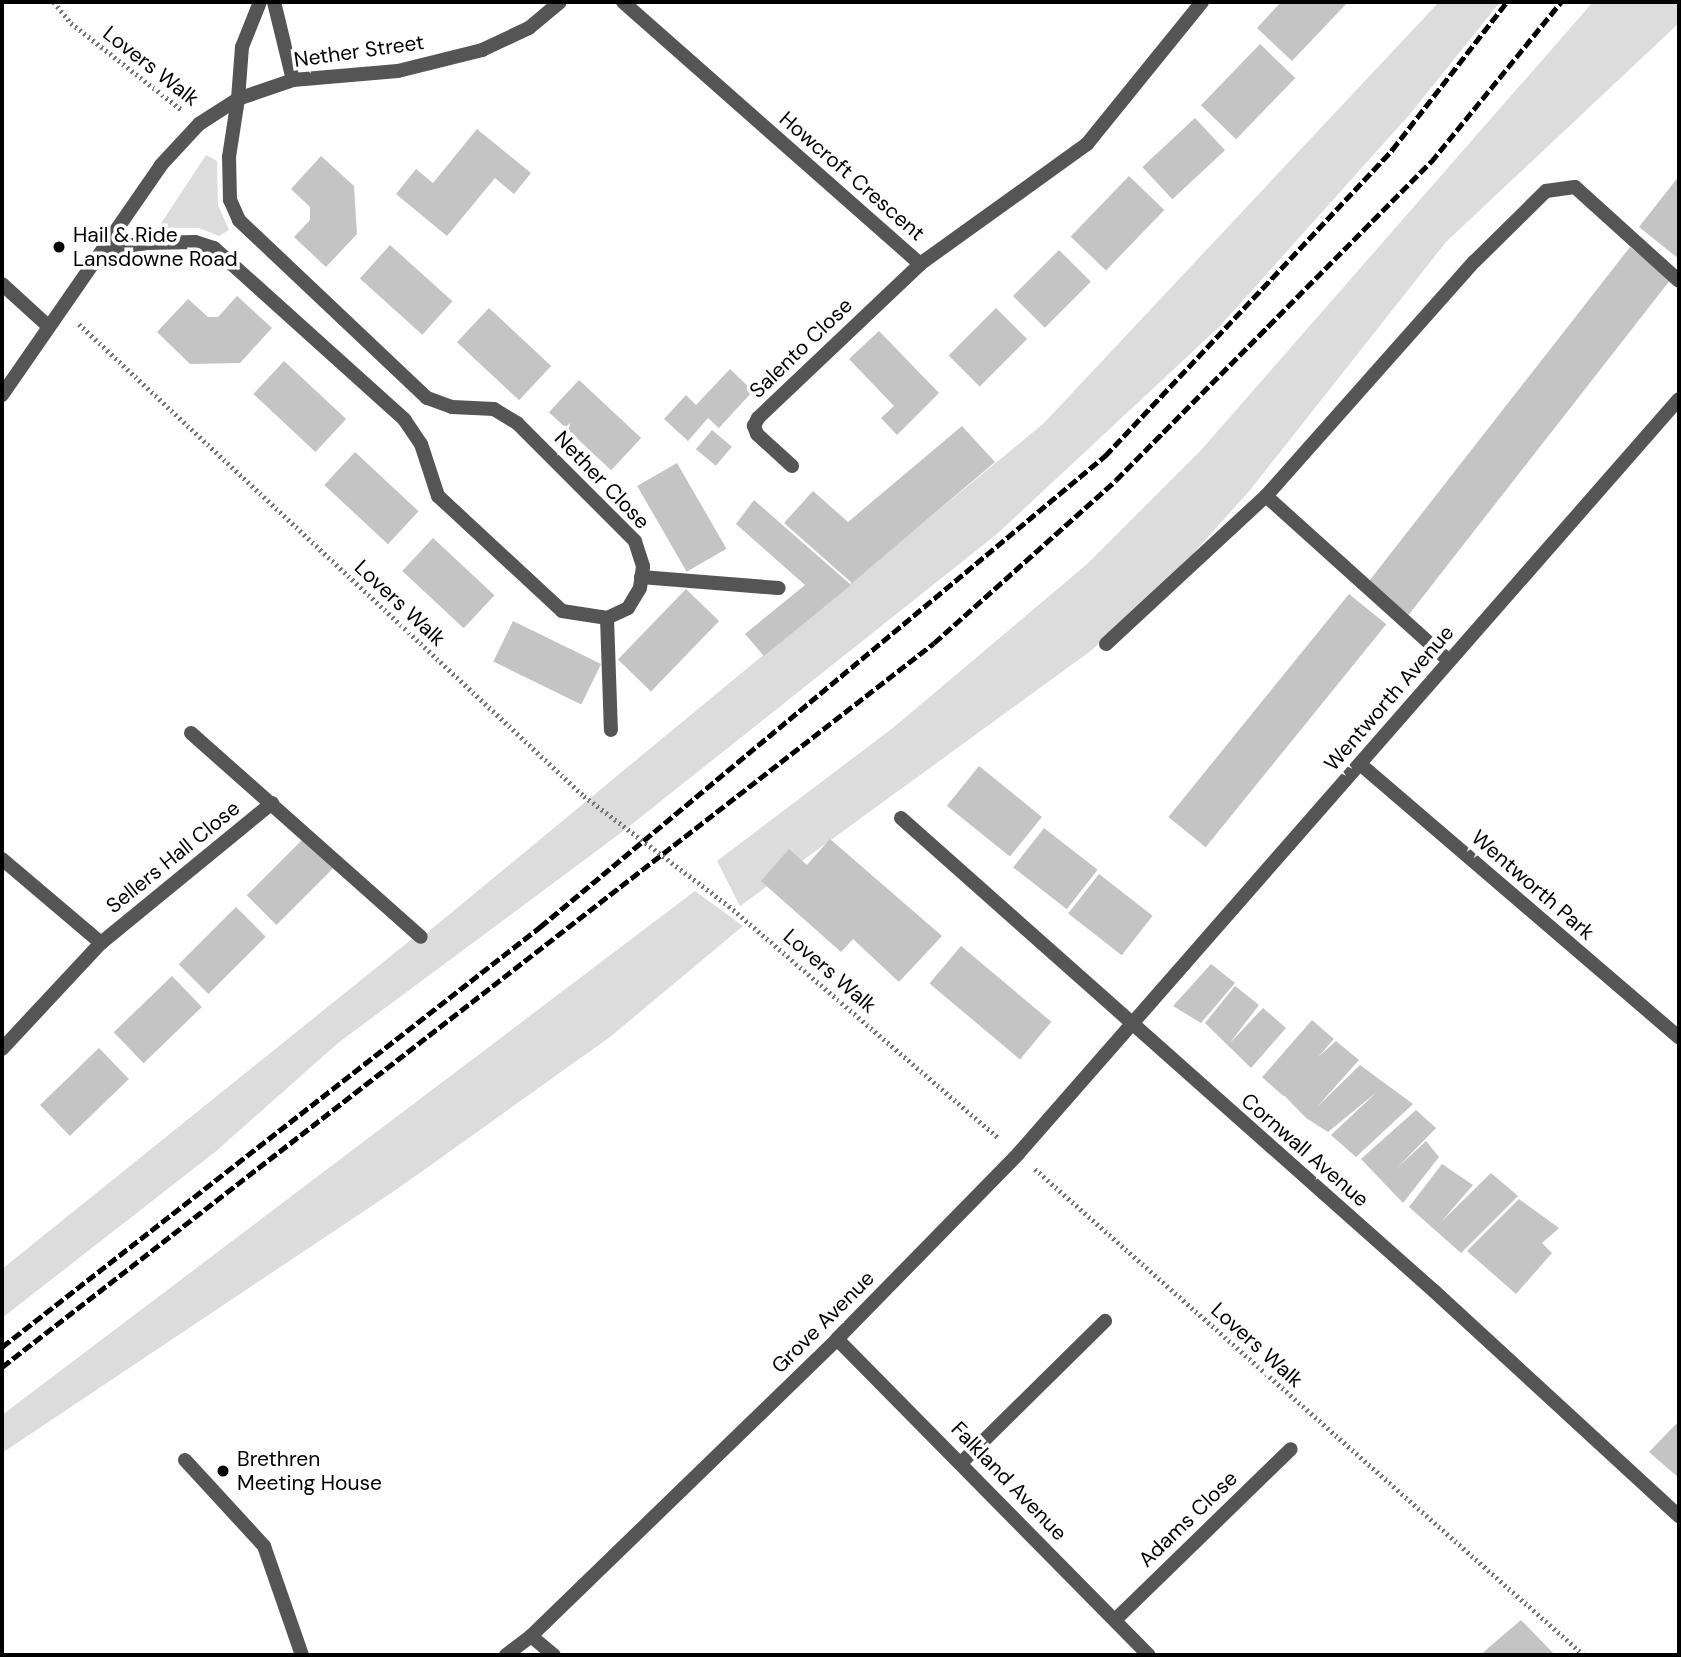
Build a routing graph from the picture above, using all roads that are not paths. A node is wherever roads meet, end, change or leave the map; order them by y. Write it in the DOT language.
graph roads {
  1 [pos="260,2"];
  2 [pos="274,2"];
  3 [pos="561,2"];
  4 [pos="623,2"];
  5 [pos="1202,2"];
  6 [pos="293,80"];
  7 [pos="238,99"];
  8 [pos="103,250"];
  9 [pos="920,264"];
  10 [pos="1679,281"];
  11 [pos="2,284"];
  12 [pos="47,325"];
  13 [pos="2,395"];
  14 [pos="1679,399"];
  15 [pos="792,466"];
  16 [pos="1266,496"];
  17 [pos="641,577"];
  18 [pos="779,588"];
  19 [pos="607,618"];
  20 [pos="1106,644"];
  21 [pos="1448,661"];
  22 [pos="611,730"];
  23 [pos="191,733"];
  24 [pos="1360,764"];
  25 [pos="272,803"];
  26 [pos="901,818"];
  27 [pos="2,859"];
  28 [pos="422,937"];
  29 [pos="101,943"];
  30 [pos="1131,1024"];
  31 [pos="1679,1037"];
  32 [pos="2,1049"];
  33 [pos="1105,1321"];
  34 [pos="838,1339"];
  35 [pos="1291,1449"];
  36 [pos="185,1460"];
  37 [pos="962,1462"];
  38 [pos="1679,1516"];
  39 [pos="1115,1620"];
  40 [pos="531,1636"];
  41 [pos="302,1655"];
  42 [pos="506,1655"];
  43 [pos="554,1655"];
  44 [pos="1149,1655"];
  1 -- 7 [label="street, Nether Close"];
  2 -- 6 [label="street"];
  3 -- 6 [label="street, Nether Street"];
  4 -- 9 [label="street, Howcroft Crescent"];
  5 -- 9 [label="street, Howcroft Crescent"];
  6 -- 7 [label="street, Nether Street"];
  7 -- 8 [label="street, Nether Street"];
  7 -- 17 [label="street, Nether Close"];
  8 -- 12 [label="street, Nether Street"];
  8 -- 19 [label="street"];
  9 -- 15 [label="street, Salento Close"];
  10 -- 16 [label="street"];
  11 -- 12 [label="street"];
  12 -- 13 [label="street, Nether Street"];
  14 -- 21 [label="street, Wentworth Avenue"];
  16 -- 20 [label="street"];
  16 -- 21 [label="street"];
  17 -- 18 [label="street"];
  17 -- 19 [label="street"];
  19 -- 22 [label="street"];
  21 -- 24 [label="street, Wentworth Avenue"];
  23 -- 25 [label="street, Sellers Hall Close"];
  24 -- 30 [label="street, Wentworth Avenue"];
  24 -- 31 [label="street, Wentworth Park"];
  25 -- 28 [label="street, Sellers Hall Close"];
  25 -- 29 [label="street, Sellers Hall Close"];
  26 -- 30 [label="street, Cornwall Avenue"];
  27 -- 29 [label="street, Sellers Hall Close"];
  29 -- 32 [label="street, Sellers Hall Close"];
  30 -- 34 [label="street, Grove Avenue"];
  30 -- 38 [label="street, Cornwall Avenue"];
  33 -- 37 [label="street"];
  34 -- 37 [label="street, Falkland Avenue"];
  34 -- 40 [label="street, Grove Avenue"];
  35 -- 39 [label="street, Adams Close"];
  36 -- 41 [label="street"];
  37 -- 39 [label="street, Falkland Avenue"];
  39 -- 44 [label="street, Falkland Avenue"];
  40 -- 42 [label="street, Grove Avenue"];
  40 -- 43 [label="street"];
}
